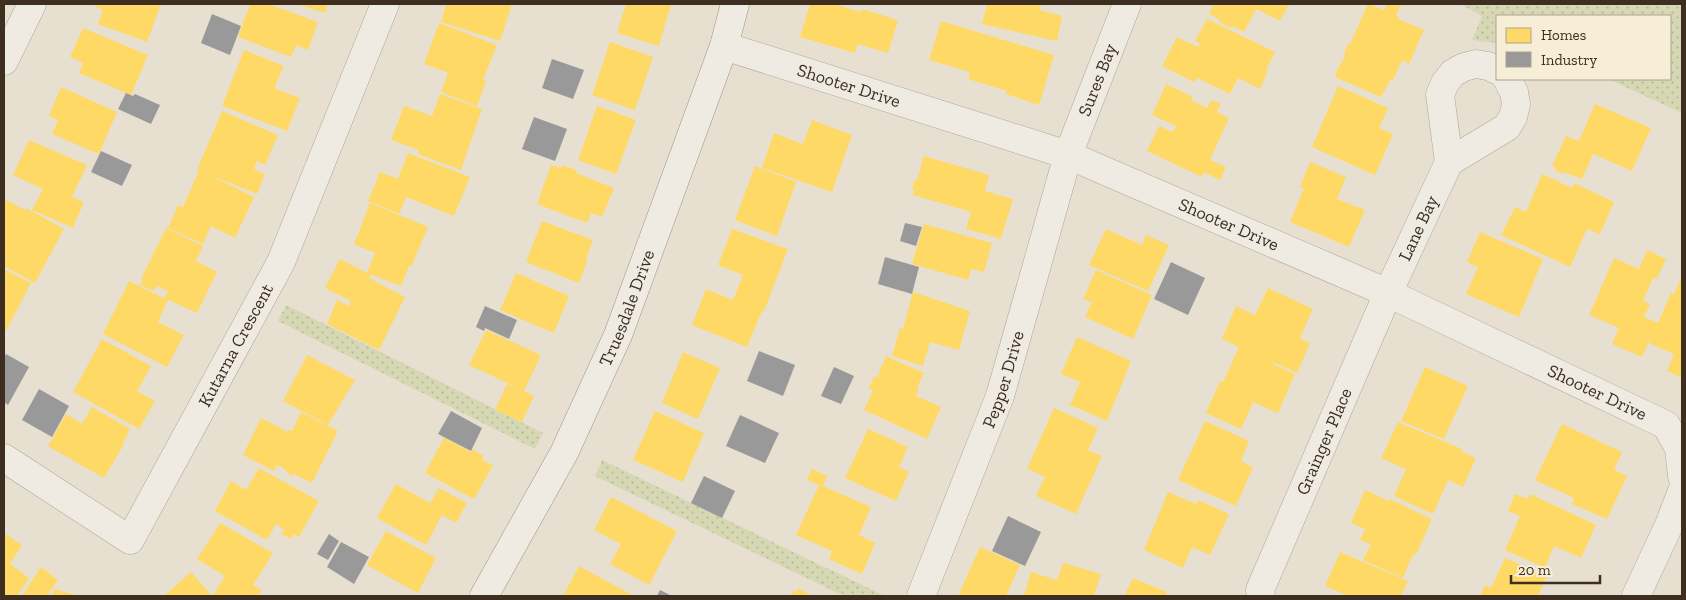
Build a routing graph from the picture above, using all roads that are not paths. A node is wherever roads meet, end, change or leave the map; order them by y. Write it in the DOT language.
graph roads {
  1 [pos="32,4"];
  2 [pos="385,4"];
  3 [pos="735,4"];
  4 [pos="1127,4"];
  5 [pos="724,46"];
  6 [pos="4,61"];
  7 [pos="1496,70"];
  8 [pos="1508,80"];
  9 [pos="1068,155"];
  10 [pos="1449,162"];
  11 [pos="1388,293"];
  12 [pos="4,458"];
  13 [pos="1682,476"];
  14 [pos="1682,491"];
  15 [pos="1256,594"];
  16 [pos="484,596"];
  17 [pos="920,596"];
  18 [pos="1636,596"];
  1 -- 6 [label="street"];
  2 -- 12 [label="street, Kutarna Crescent"];
  3 -- 5 [label="street, Truesdale Drive"];
  4 -- 9 [label="street, Sures Bay"];
  5 -- 9 [label="street, Shooter Drive"];
  5 -- 16 [label="street, Truesdale Drive"];
  7 -- 10 [label="street"];
  8 -- 10 [label="street"];
  9 -- 11 [label="street, Shooter Drive"];
  9 -- 17 [label="street, Pepper Drive"];
  10 -- 11 [label="street, Lane Bay"];
  11 -- 13 [label="street, Shooter Drive"];
  11 -- 15 [label="street, Grainger Place"];
  14 -- 18 [label="street"];
}
